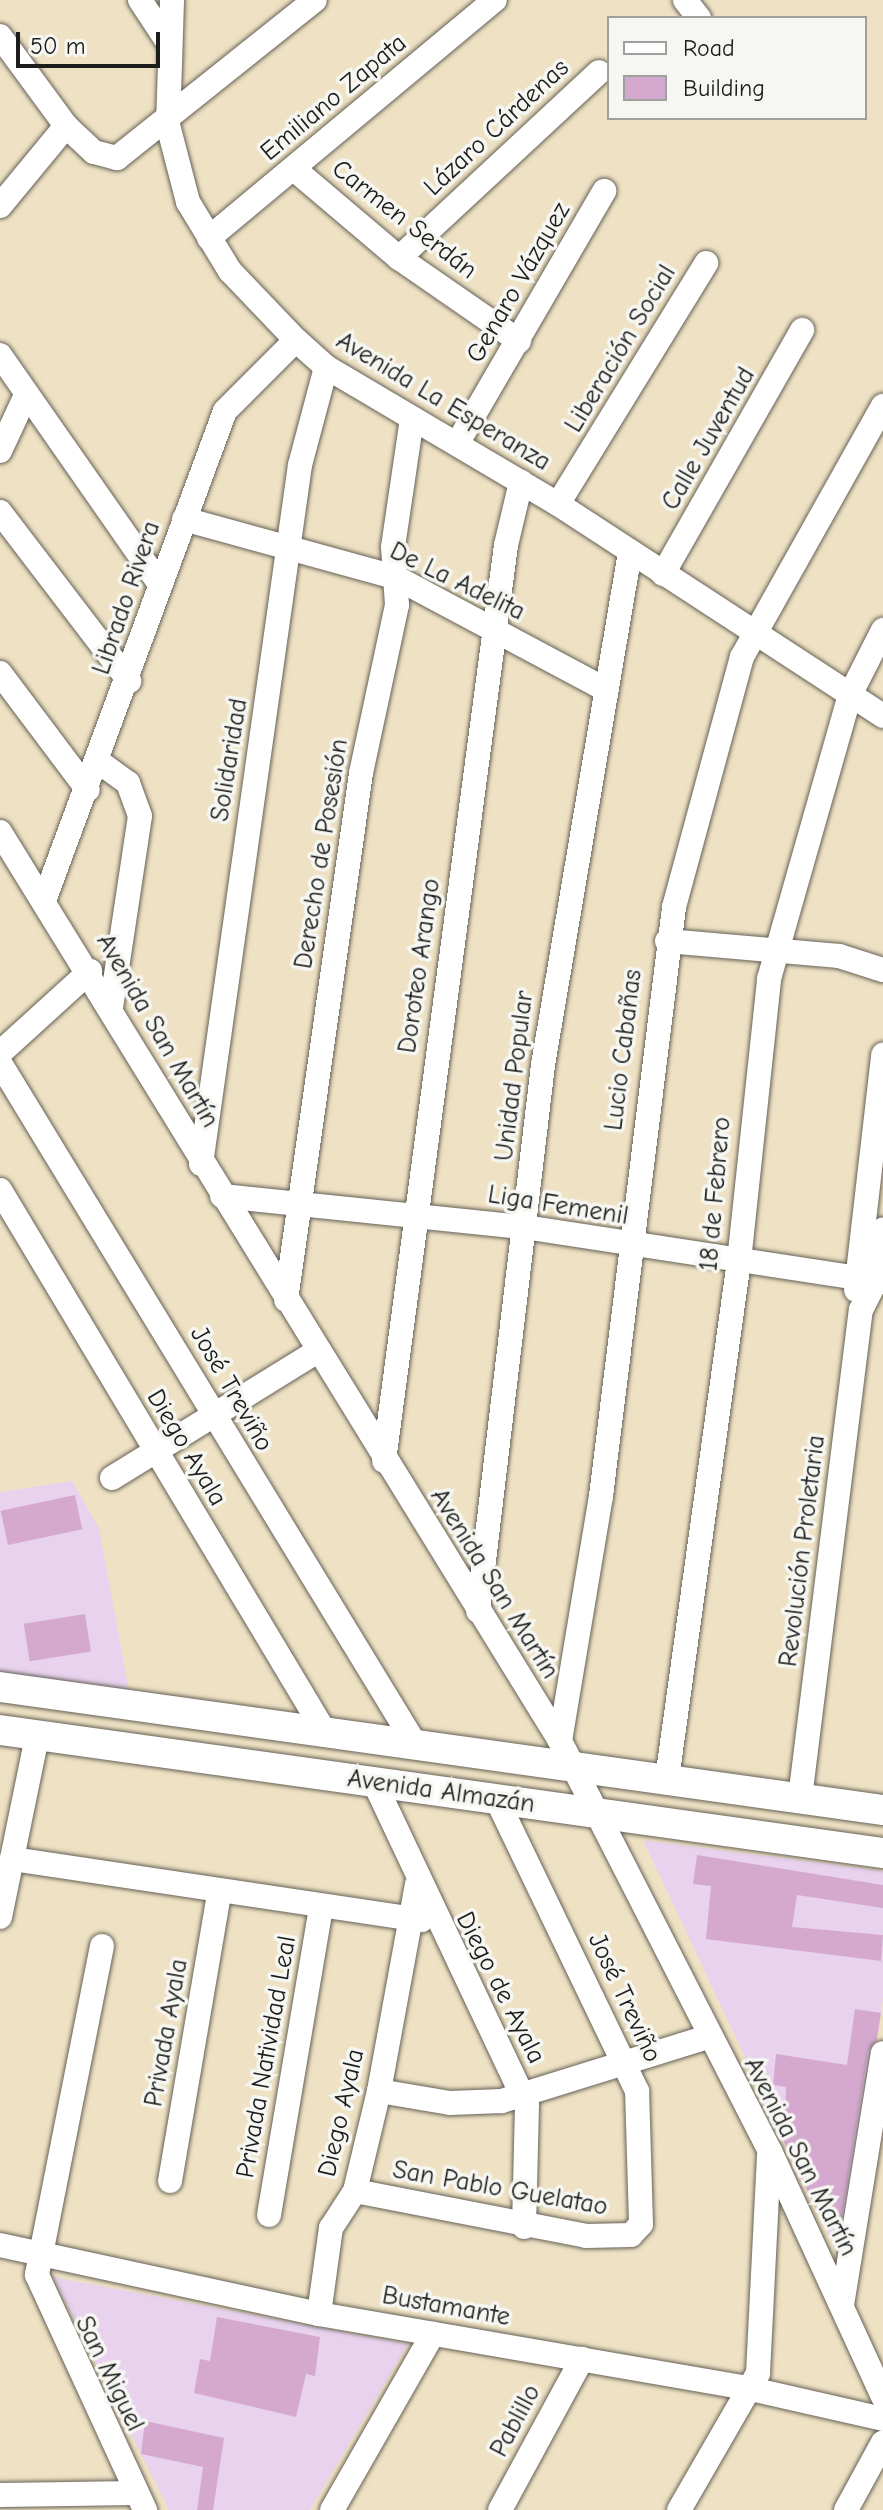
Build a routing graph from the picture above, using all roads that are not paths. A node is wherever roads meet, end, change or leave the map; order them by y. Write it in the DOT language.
graph roads {
  1 [pos="140,0"];
  2 [pos="172,0"];
  3 [pos="315,0"];
  4 [pos="495,0"];
  5 [pos="685,0"];
  6 [pos="697,16"];
  7 [pos="0,36"];
  8 [pos="167,41"];
  9 [pos="599,72"];
  10 [pos="168,125"];
  11 [pos="66,126"];
  12 [pos="294,169"];
  13 [pos="604,191"];
  14 [pos="0,206"];
  15 [pos="209,238"];
  16 [pos="399,258"];
  17 [pos="706,263"];
  18 [pos="802,330"];
  19 [pos="296,340"];
  20 [pos="519,341"];
  21 [pos="0,355"];
  22 [pos="326,367"];
  23 [pos="26,395"];
  24 [pos="883,406"];
  25 [pos="412,418"];
  26 [pos="457,444"];
  27 [pos="0,451"];
  28 [pos="521,482"];
  29 [pos="558,504"];
  30 [pos="0,512"];
  31 [pos="184,519"];
  32 [pos="288,552"];
  33 [pos="630,552"];
  34 [pos="663,574"];
  35 [pos="395,577"];
  36 [pos="160,584"];
  37 [pos="883,630"];
  38 [pos="499,631"];
  39 [pos="755,633"];
  40 [pos="0,673"];
  41 [pos="129,681"];
  42 [pos="605,689"];
  43 [pos="850,695"];
  44 [pos="883,716"];
  45 [pos="99,762"];
  46 [pos="88,790"];
  47 [pos="0,832"];
  48 [pos="9,867"];
  49 [pos="45,898"];
  50 [pos="667,941"];
  51 [pos="775,950"];
  52 [pos="883,970"];
  53 [pos="90,971"];
  54 [pos="111,1008"];
  55 [pos="0,1053"];
  56 [pos="883,1055"];
  57 [pos="0,1063"];
  58 [pos="201,1164"];
  59 [pos="0,1190"];
  60 [pos="222,1196"];
  61 [pos="302,1203"];
  62 [pos="414,1214"];
  63 [pos="524,1227"];
  64 [pos="883,1229"];
  65 [pos="628,1246"];
  66 [pos="739,1261"];
  67 [pos="870,1280"];
  68 [pos="286,1300"];
  69 [pos="318,1351"];
  70 [pos="214,1415"];
  71 [pos="155,1451"];
  72 [pos="384,1461"];
  73 [pos="112,1478"];
  74 [pos="478,1611"];
  75 [pos="0,1687"];
  76 [pos="0,1730"];
  77 [pos="326,1734"];
  78 [pos="37,1736"];
  79 [pos="415,1744"];
  80 [pos="564,1752"];
  81 [pos="667,1779"];
  82 [pos="375,1784"];
  83 [pos="800,1798"];
  84 [pos="497,1800"];
  85 [pos="883,1810"];
  86 [pos="594,1812"];
  87 [pos="883,1853"];
  88 [pos="12,1859"];
  89 [pos="417,1884"];
  90 [pos="219,1894"];
  91 [pos="321,1909"];
  92 [pos="0,1917"];
  93 [pos="408,1919"];
  94 [pos="434,1921"];
  95 [pos="102,1946"];
  96 [pos="708,2037"];
  97 [pos="883,2053"];
  98 [pos="626,2063"];
  99 [pos="379,2091"];
  100 [pos="522,2092"];
  101 [pos="878,2109"];
  102 [pos="770,2151"];
  103 [pos="170,2181"];
  104 [pos="355,2191"];
  105 [pos="269,2215"];
  106 [pos="524,2227"];
  107 [pos="636,2233"];
  108 [pos="2,2250"];
  109 [pos="40,2258"];
  110 [pos="842,2305"];
  111 [pos="319,2314"];
  112 [pos="433,2334"];
  113 [pos="582,2359"];
  114 [pos="877,2368"];
  115 [pos="751,2389"];
  116 [pos="883,2397"];
  117 [pos="883,2419"];
  118 [pos="883,2442"];
  119 [pos="0,2495"];
  120 [pos="140,2502"];
  121 [pos="332,2510"];
  122 [pos="500,2510"];
  123 [pos="679,2510"];
  124 [pos="846,2510"];
  1 -- 8 [label="street"];
  2 -- 8 [label="street, Avenida La Esperanza"];
  3 -- 10 [label="street"];
  4 -- 12 [label="street, Emiliano Zapata"];
  5 -- 6 [label="street"];
  7 -- 11 [label="street"];
  8 -- 10 [label="street, Avenida La Esperanza"];
  9 -- 16 [label="street, Lázaro Cárdenas"];
  10 -- 11 [label="street"];
  10 -- 15 [label="street, Avenida La Esperanza"];
  11 -- 14 [label="street"];
  12 -- 15 [label="street, Emiliano Zapata"];
  12 -- 16 [label="street, Carmen Serdán"];
  13 -- 20 [label="street, Genaro Vázquez"];
  15 -- 19 [label="street, Avenida La Esperanza"];
  16 -- 20 [label="street, Carmen Serdán"];
  17 -- 29 [label="street, Liberación Social"];
  18 -- 34 [label="street, Calle Juventud"];
  19 -- 22 [label="street, Avenida La Esperanza"];
  19 -- 31 [label="street, Librado Rivera"];
  20 -- 26 [label="street, Genaro Vázquez"];
  21 -- 23 [label="street"];
  22 -- 25 [label="street, Avenida La Esperanza"];
  22 -- 32 [label="street, Solidaridad"];
  23 -- 27 [label="street"];
  23 -- 36 [label="street"];
  24 -- 39 [label="street, Lucio Cabañas"];
  25 -- 26 [label="street, Avenida La Esperanza"];
  25 -- 35 [label="street, Derecho de Posesión"];
  26 -- 28 [label="street, Avenida La Esperanza"];
  28 -- 29 [label="street, Avenida La Esperanza"];
  28 -- 38 [label="street, Doroteo Arango"];
  29 -- 33 [label="street, Avenida La Esperanza"];
  30 -- 41 [label="street"];
  31 -- 32 [label="street, De La Adelita"];
  31 -- 36 [label="street, Librado Rivera"];
  32 -- 35 [label="street, De La Adelita"];
  32 -- 58 [label="street, Solidaridad"];
  33 -- 34 [label="street, Avenida La Esperanza"];
  33 -- 42 [label="street, Unidad Popular"];
  34 -- 39 [label="street, Avenida La Esperanza"];
  35 -- 38 [label="street, De La Adelita"];
  35 -- 61 [label="street, Derecho de Posesión"];
  36 -- 41 [label="street, Librado Rivera"];
  37 -- 43 [label="street, 18 de Febrero"];
  38 -- 42 [label="street, De La Adelita"];
  38 -- 62 [label="street, Doroteo Arango"];
  39 -- 43 [label="street, Avenida La Esperanza"];
  39 -- 50 [label="street, Lucio Cabañas"];
  40 -- 46 [label="street"];
  41 -- 45 [label="street, Librado Rivera"];
  42 -- 63 [label="street, Unidad Popular"];
  43 -- 44 [label="street, Avenida La Esperanza"];
  43 -- 51 [label="street, 18 de Febrero"];
  45 -- 46 [label="street, Librado Rivera"];
  45 -- 54 [label="street"];
  46 -- 49 [label="street, Librado Rivera"];
  47 -- 48 [label="street, Avenida San Martín"];
  48 -- 49 [label="street, Avenida San Martín"];
  49 -- 53 [label="street, Avenida San Martín"];
  50 -- 51 [label="street"];
  50 -- 65 [label="street, Lucio Cabañas"];
  51 -- 52 [label="street"];
  51 -- 66 [label="street, 18 de Febrero"];
  53 -- 54 [label="street, Avenida San Martín"];
  53 -- 55 [label="street"];
  54 -- 58 [label="street, Avenida San Martín"];
  56 -- 67 [label="street, Revolución Proletaria"];
  57 -- 70 [label="street, José Treviño"];
  58 -- 60 [label="street, Avenida San Martín"];
  59 -- 71 [label="street, Diego Ayala"];
  60 -- 61 [label="street, Liga Femenil"];
  60 -- 68 [label="street, Avenida San Martín"];
  61 -- 62 [label="street, Liga Femenil"];
  61 -- 68 [label="street, Derecho de Posesión"];
  62 -- 63 [label="street, Liga Femenil"];
  62 -- 72 [label="street, Doroteo Arango"];
  63 -- 65 [label="street, Liga Femenil"];
  63 -- 74 [label="street, Unidad Popular"];
  64 -- 67 [label="street, Revolución Proletaria"];
  65 -- 66 [label="street, Liga Femenil"];
  65 -- 80 [label="street, Lucio Cabañas"];
  66 -- 67 [label="street, Liga Femenil"];
  66 -- 81 [label="street, 18 de Febrero"];
  67 -- 83 [label="street, Revolución Proletaria"];
  68 -- 69 [label="street, Avenida San Martín"];
  69 -- 70 [label="street"];
  69 -- 72 [label="street, Avenida San Martín"];
  70 -- 71 [label="street"];
  70 -- 79 [label="street, José Treviño"];
  71 -- 73 [label="street"];
  71 -- 77 [label="street, Diego Ayala"];
  72 -- 74 [label="street, Avenida San Martín"];
  74 -- 80 [label="street, Avenida San Martín"];
  75 -- 77 [label="main road, Avenida Almazán"];
  76 -- 78 [label="main road, Avenida Almazán"];
  77 -- 79 [label="main road, Avenida Almazán"];
  78 -- 82 [label="main road, Avenida Almazán"];
  78 -- 88 [label="street"];
  79 -- 80 [label="main road, Avenida Almazán"];
  80 -- 81 [label="main road, Avenida Almazán"];
  80 -- 86 [label="street, Avenida San Martín"];
  81 -- 83 [label="main road, Avenida Almazán"];
  82 -- 84 [label="main road, Avenida Almazán"];
  82 -- 89 [label="street, Diego de Ayala"];
  83 -- 85 [label="main road, Avenida Almazán"];
  84 -- 86 [label="main road, Avenida Almazán"];
  84 -- 98 [label="street, José Treviño"];
  86 -- 87 [label="main road, Avenida Almazán"];
  86 -- 96 [label="street, Avenida San Martín"];
  88 -- 90 [label="street"];
  88 -- 92 [label="street"];
  89 -- 93 [label="street, Diego Ayala"];
  89 -- 94 [label="street, Diego de Ayala"];
  90 -- 91 [label="street"];
  90 -- 103 [label="street, Privada Ayala"];
  91 -- 93 [label="street"];
  91 -- 105 [label="street, Privada Natividad Leal"];
  93 -- 94 [label="street"];
  93 -- 99 [label="street, Diego Ayala"];
  94 -- 100 [label="street, Diego de Ayala"];
  95 -- 109 [label="street, San Miguel"];
  96 -- 98 [label="street"];
  96 -- 102 [label="street, Avenida San Martín"];
  97 -- 101 [label="street"];
  98 -- 100 [label="street"];
  98 -- 107 [label="street, José Treviño"];
  99 -- 100 [label="street"];
  99 -- 104 [label="street, Diego Ayala"];
  100 -- 106 [label="street, Diego de Ayala"];
  101 -- 110 [label="street"];
  102 -- 110 [label="street, Avenida San Martín"];
  102 -- 115 [label="street"];
  104 -- 106 [label="street, San Pablo Guelatao"];
  104 -- 111 [label="street, Diego Ayala"];
  106 -- 107 [label="street, San Pablo Guelatao"];
  108 -- 109 [label="street, Bustamante"];
  109 -- 111 [label="street, Bustamante"];
  109 -- 120 [label="street, San Miguel"];
  110 -- 114 [label="street, Avenida San Martín"];
  111 -- 112 [label="street, Bustamante"];
  112 -- 113 [label="street, Bustamante"];
  112 -- 121 [label="street"];
  113 -- 115 [label="street, Bustamante"];
  113 -- 122 [label="street, Pablillo"];
  114 -- 116 [label="street, Avenida San Martín"];
  115 -- 117 [label="street, Bustamante"];
  115 -- 123 [label="street"];
  118 -- 124 [label="street"];
  119 -- 120 [label="street"];
}
